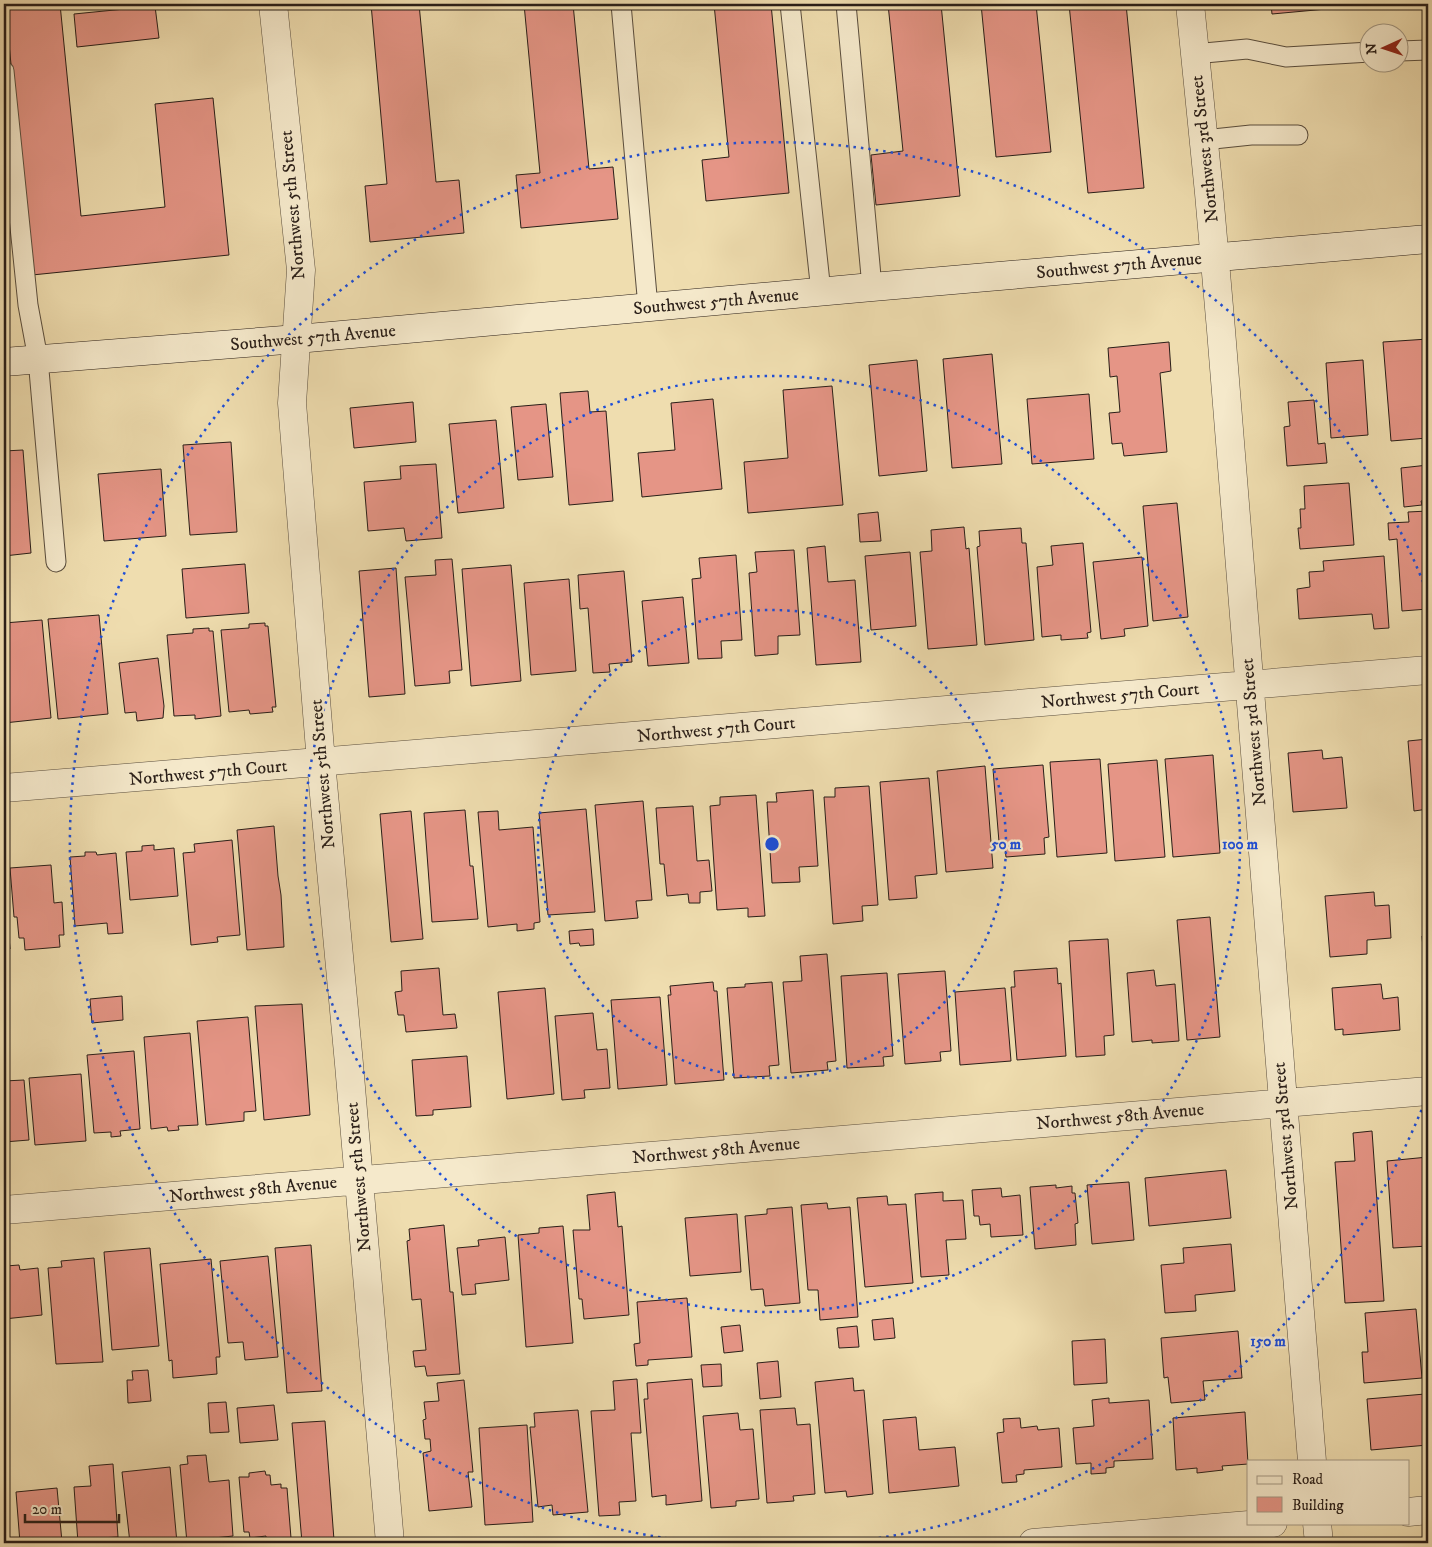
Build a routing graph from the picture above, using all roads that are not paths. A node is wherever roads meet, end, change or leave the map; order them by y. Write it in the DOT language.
graph roads {
  1 [pos="273,4"];
  2 [pos="620,4"];
  3 [pos="790,4"];
  4 [pos="846,4"];
  5 [pos="1190,4"];
  6 [pos="1428,50"];
  7 [pos="1410,51"];
  8 [pos="1360,53"];
  9 [pos="1194,54"];
  10 [pos="4,71"];
  11 [pos="1298,135"];
  12 [pos="1204,140"];
  13 [pos="1428,239"];
  14 [pos="1214,256"];
  15 [pos="872,287"];
  16 [pos="821,292"];
  17 [pos="648,307"];
  18 [pos="297,339"];
  19 [pos="38,359"];
  20 [pos="4,362"];
  21 [pos="56,562"];
  22 [pos="1428,670"];
  23 [pos="1249,685"];
  24 [pos="321,762"];
  25 [pos="4,788"];
  26 [pos="1428,1091"];
  27 [pos="1283,1103"];
  28 [pos="359,1180"];
  29 [pos="4,1210"];
  30 [pos="1312,1460"];
  31 [pos="1428,1510"];
  32 [pos="1410,1512"];
  33 [pos="1260,1524"];
  34 [pos="1317,1524"];
  35 [pos="390,1543"];
  36 [pos="1033,1543"];
  37 [pos="1319,1543"];
  1 -- 18 [label="street, Northwest 5th Street"];
  2 -- 17 [label="lane"];
  3 -- 16 [label="lane"];
  4 -- 15 [label="lane"];
  5 -- 9 [label="street, Northwest 3rd Street"];
  6 -- 7 [label="lane"];
  8 -- 9 [label="lane"];
  9 -- 12 [label="street, Northwest 3rd Street"];
  10 -- 19 [label="lane"];
  11 -- 12 [label="lane"];
  12 -- 14 [label="street, Northwest 3rd Street"];
  13 -- 14 [label="street, Southwest 57th Avenue"];
  14 -- 15 [label="street, Southwest 57th Avenue"];
  14 -- 23 [label="street, Northwest 3rd Street"];
  15 -- 16 [label="street, Southwest 57th Avenue"];
  16 -- 17 [label="street, Southwest 57th Avenue"];
  17 -- 18 [label="street, Southwest 57th Avenue"];
  18 -- 19 [label="street, Southwest 57th Avenue"];
  18 -- 24 [label="street, Northwest 5th Street"];
  19 -- 20 [label="street, Southwest 57th Avenue"];
  19 -- 21 [label="lane"];
  22 -- 23 [label="street, Northwest 57th Court"];
  23 -- 24 [label="street, Northwest 57th Court"];
  23 -- 27 [label="street, Northwest 3rd Street"];
  24 -- 25 [label="street, Northwest 57th Court"];
  24 -- 28 [label="street, Northwest 5th Street"];
  26 -- 27 [label="street, Northwest 58th Avenue"];
  27 -- 28 [label="street, Northwest 58th Avenue"];
  27 -- 30 [label="street, Northwest 3rd Street"];
  28 -- 29 [label="street, Northwest 58th Avenue"];
  28 -- 35 [label="street, Northwest 5th Street"];
  31 -- 32 [label="street"];
  33 -- 36 [label="street"];
  34 -- 37 [label="street"];
}
